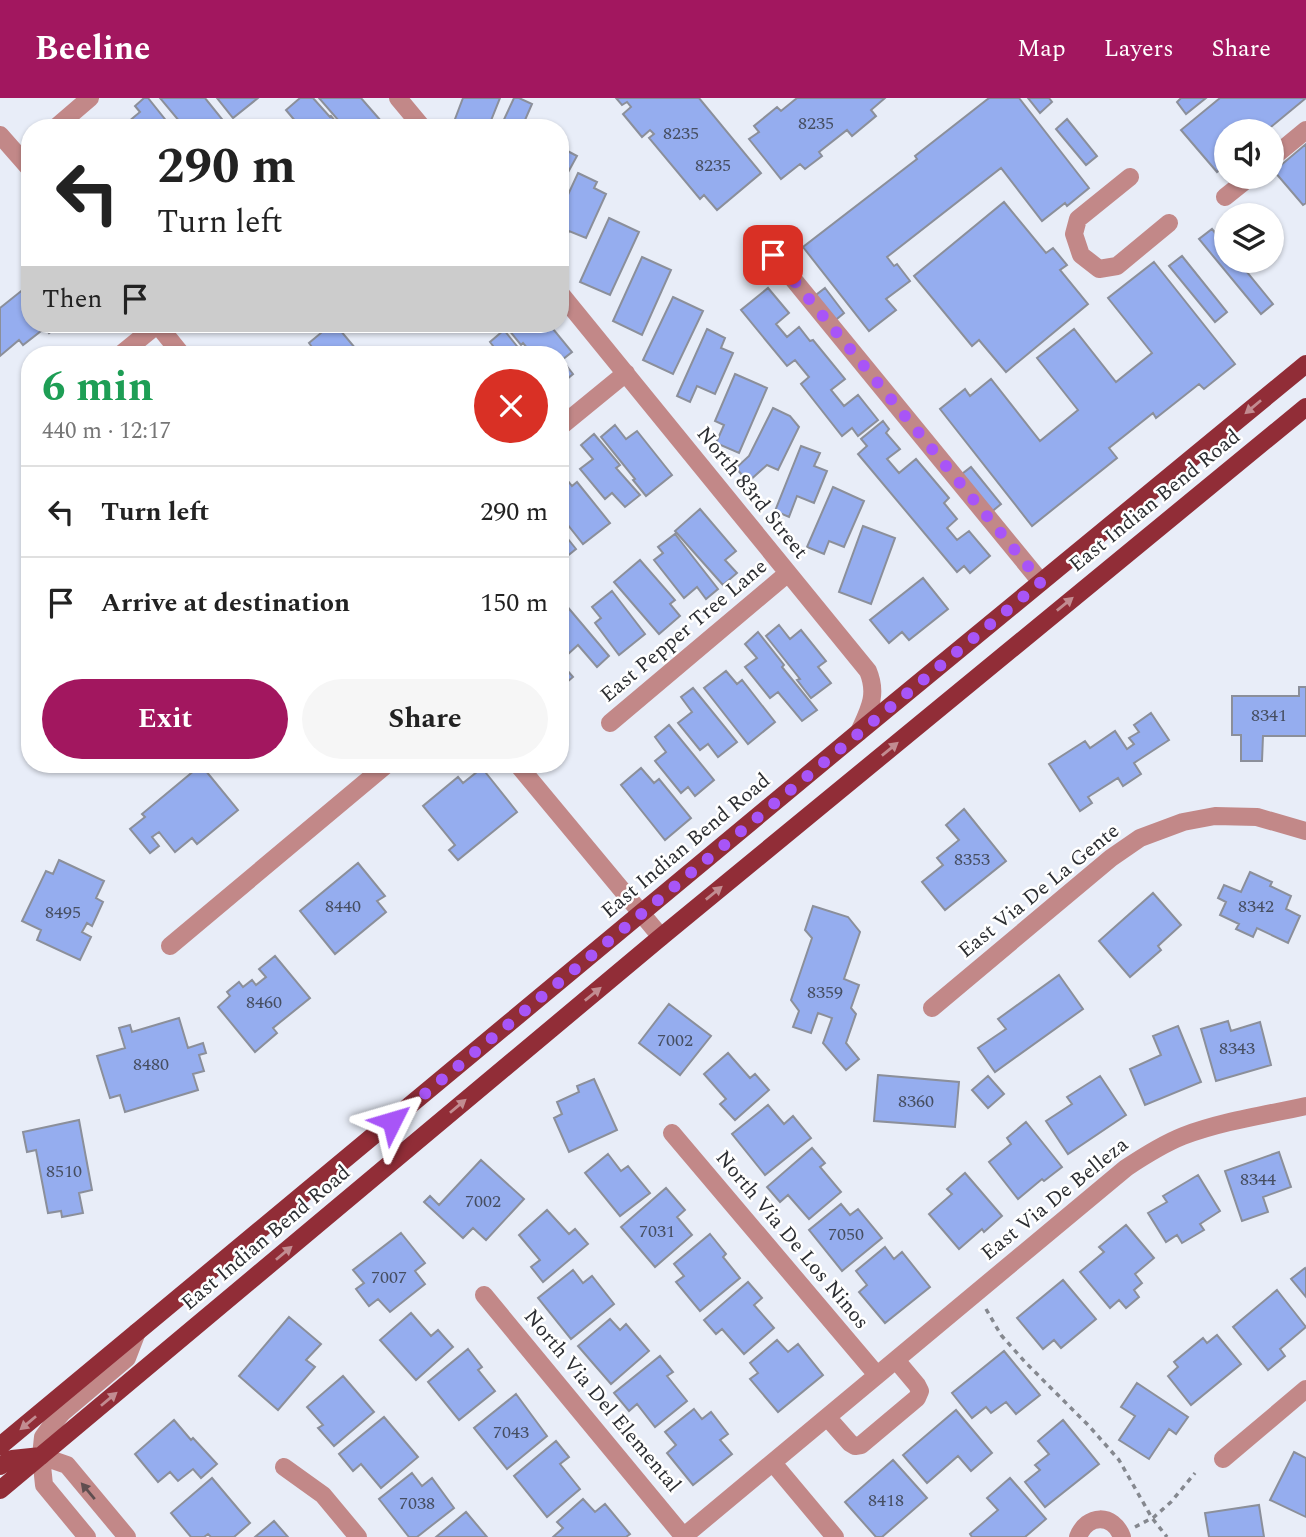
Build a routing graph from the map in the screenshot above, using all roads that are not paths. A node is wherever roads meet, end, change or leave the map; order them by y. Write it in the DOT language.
graph roads {
  1 [pos="90,98"];
  2 [pos="398,98"];
  3 [pos="66,119"];
  4 [pos="416,119"];
  5 [pos="1306,130"];
  6 [pos="0,135"];
  7 [pos="1284,148"];
  8 [pos="21,154"];
  9 [pos="1130,177"];
  10 [pos="1235,189"];
  11 [pos="1225,197"];
  12 [pos="1169,223"];
  13 [pos="757,235"];
  14 [pos="569,304"];
  15 [pos="146,333"];
  16 [pos="131,346"];
  17 [pos="1306,364"];
  18 [pos="626,373"];
  19 [pos="1306,407"];
  20 [pos="569,419"];
  21 [pos="788,573"];
  22 [pos="1041,582"];
  23 [pos="610,723"];
  24 [pos="859,732"];
  25 [pos="376,773"];
  26 [pos="525,773"];
  27 [pos="1306,831"];
  28 [pos="641,913"];
  29 [pos="661,937"];
  30 [pos="170,946"];
  31 [pos="932,1008"];
  32 [pos="1306,1106"];
  33 [pos="672,1133"];
  34 [pos="484,1295"];
  35 [pos="137,1332"];
  36 [pos="896,1360"];
  37 [pos="877,1376"];
  38 [pos="1306,1389"];
  39 [pos="827,1417"];
  40 [pos="0,1446"];
  41 [pos="41,1456"];
  42 [pos="1223,1460"];
  43 [pos="773,1463"];
  44 [pos="0,1466"];
  45 [pos="284,1467"];
  46 [pos="0,1490"];
  47 [pos="1128,1532"];
  48 [pos="690,1535"];
  49 [pos="87,1537"];
  50 [pos="127,1537"];
  51 [pos="358,1537"];
  52 [pos="835,1537"];
  53 [pos="1078,1537"];
  1 -- 3 [label="street"];
  2 -- 4 [label="street"];
  5 -- 7 [label="street"];
  6 -- 8 [label="street"];
  9 -- 12 [label="street"];
  10 -- 11 [label="street"];
  13 -- 22 [label="street"];
  14 -- 18 [label="street, North 83rd Street"];
  15 -- 16 [label="street"];
  17 -- 22 [label="main road, East Indian Bend Road, one-way"];
  18 -- 20 [label="street"];
  18 -- 21 [label="street, North 83rd Street"];
  29 -- 19 [label="main road, East Indian Bend Road, one-way"];
  21 -- 23 [label="street, East Pepper Tree Lane"];
  21 -- 24 [label="street, North 83rd Street"];
  22 -- 24 [label="main road, East Indian Bend Road"];
  24 -- 28 [label="main road, East Indian Bend Road"];
  25 -- 30 [label="street"];
  26 -- 28 [label="street"];
  27 -- 31 [label="street, East Via De La Gente"];
  28 -- 29 [label="street"];
  28 -- 35 [label="main road, East Indian Bend Road"];
  41 -- 29 [label="main road, East Indian Bend Road, one-way"];
  32 -- 36 [label="street, East Via De Belleza"];
  33 -- 37 [label="street, North Via De Los Ninos"];
  34 -- 48 [label="street, North Via Del Elemental"];
  35 -- 40 [label="main road, East Indian Bend Road, one-way"];
  35 -- 41 [label="street"];
  36 -- 37 [label="street, East Via De Belleza"];
  36 -- 39 [label="street"];
  37 -- 39 [label="street, East Via De Belleza"];
  38 -- 42 [label="street"];
  39 -- 43 [label="street, East Via De Belleza"];
  41 -- 44 [label="main road"];
  41 -- 46 [label="main road, East Indian Bend Road"];
  41 -- 49 [label="street"];
  50 -- 41 [label="street, one-way"];
  43 -- 48 [label="street, East Via De Belleza"];
  43 -- 52 [label="street"];
  45 -- 51 [label="street"];
  47 -- 53 [label="street"];
}
